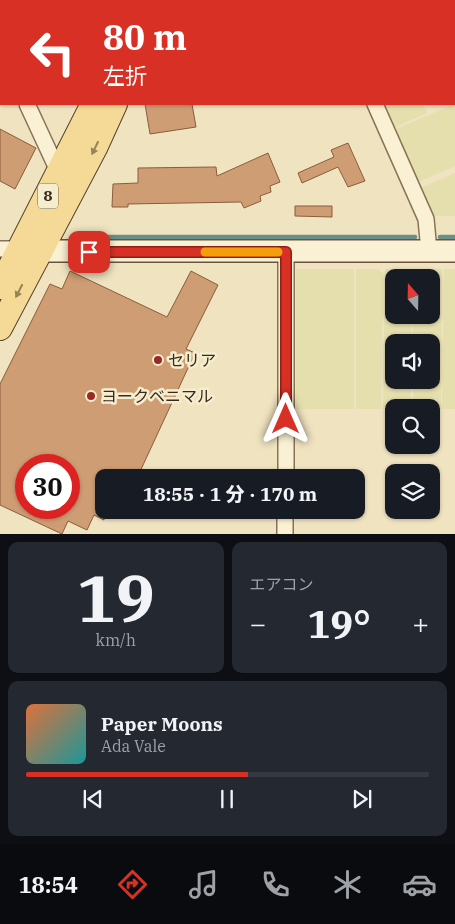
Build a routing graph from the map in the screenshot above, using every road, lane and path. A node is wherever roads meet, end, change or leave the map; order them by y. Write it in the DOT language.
graph roads {
  1 [pos="26,105"];
  2 [pos="93,105"];
  3 [pos="115,105"];
  4 [pos="375,105"];
  5 [pos="59,173"];
  6 [pos="20,250"];
  7 [pos="455,251"];
  8 [pos="286,252"];
  9 [pos="429,252"];
  10 [pos="0,286"];
  11 [pos="0,328"];
  12 [pos="286,469"];
  13 [pos="285,519"];
  14 [pos="285,534"];
  1 -- 5 [label="street"];
  2 -- 5 [label="main road, 8"];
  3 -- 6 [label="main road, 8, one-way"];
  4 -- 9 [label="street"];
  5 -- 6 [label="main road, 8"];
  6 -- 8 [label="street"];
  6 -- 10 [label="main road, 8"];
  6 -- 11 [label="main road, 8, one-way"];
  7 -- 9 [label="street"];
  8 -- 9 [label="street"];
  8 -- 12 [label="street"];
  13 -- 14 [label="street"];
}
